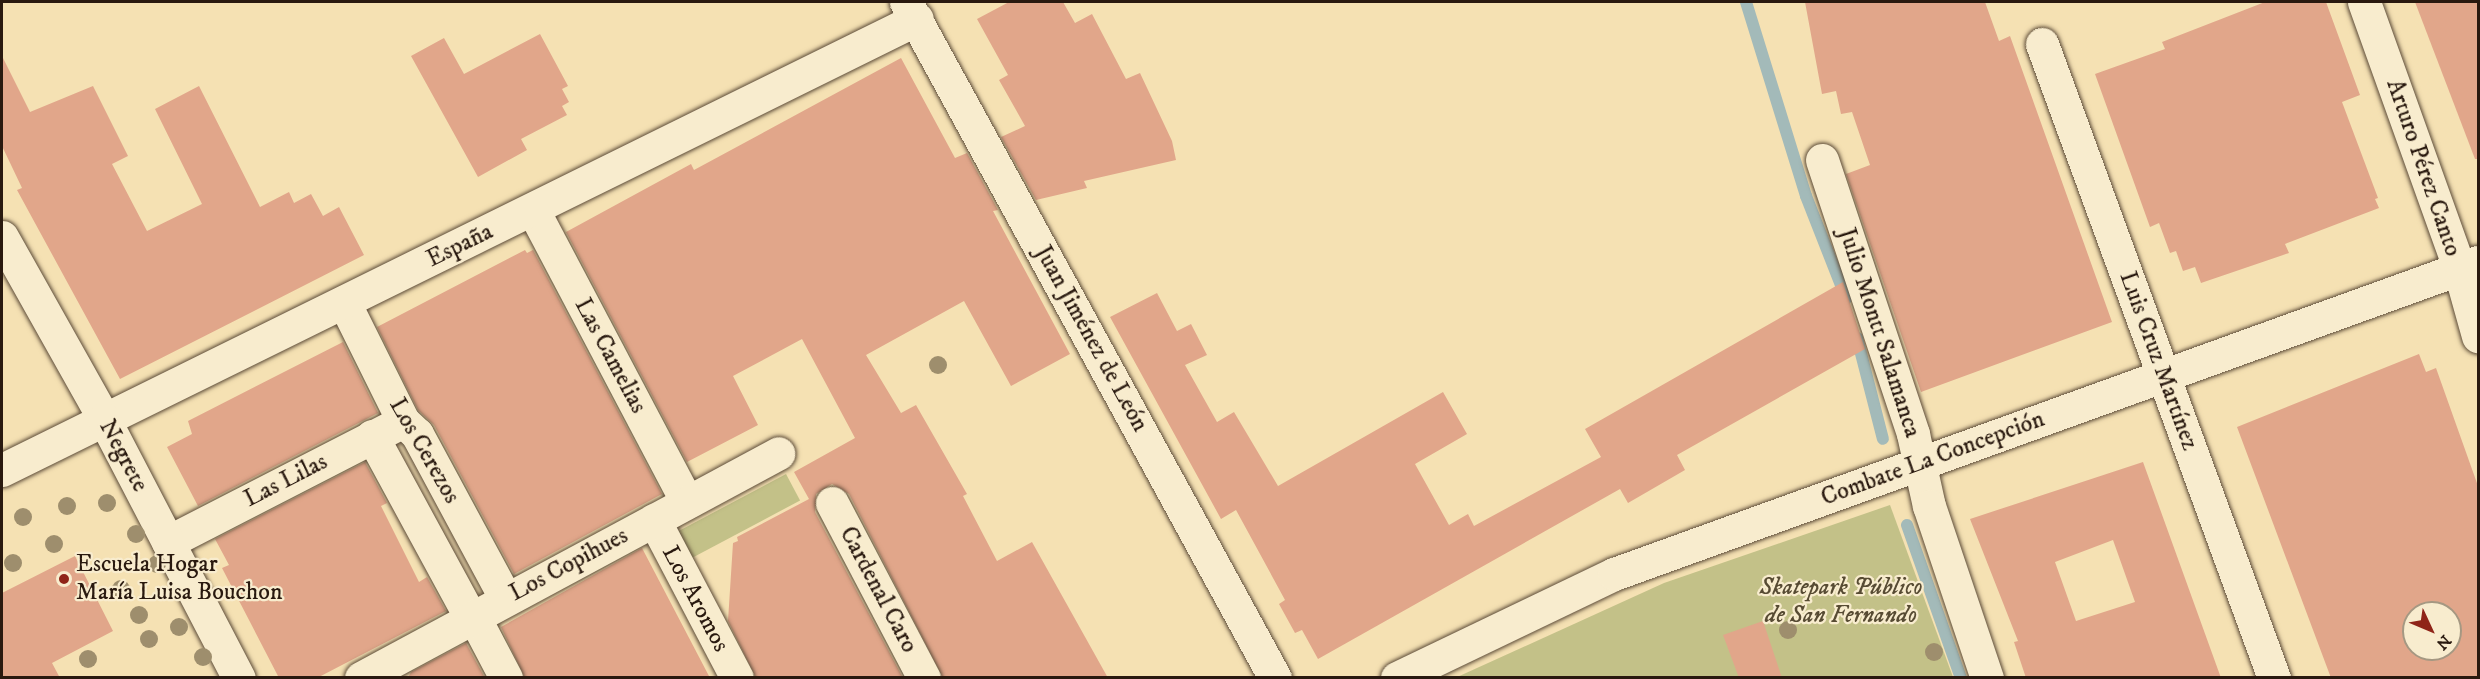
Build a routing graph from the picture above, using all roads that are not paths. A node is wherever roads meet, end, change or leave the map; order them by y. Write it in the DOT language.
graph roads {
  1 [pos="2364,2"];
  2 [pos="911,10"];
  3 [pos="2042,44"];
  4 [pos="1822,160"];
  5 [pos="533,210"];
  6 [pos="2,237"];
  7 [pos="2469,265"];
  8 [pos="344,302"];
  9 [pos="2478,336"];
  10 [pos="2164,378"];
  11 [pos="104,419"];
  12 [pos="403,421"];
  13 [pos="372,436"];
  14 [pos="778,453"];
  15 [pos="1920,464"];
  16 [pos="2,470"];
  17 [pos="687,502"];
  18 [pos="832,503"];
  19 [pos="654,520"];
  20 [pos="168,542"];
  21 [pos="506,599"];
  22 [pos="472,617"];
  23 [pos="239,678"];
  24 [pos="361,678"];
  25 [pos="506,678"];
  26 [pos="737,678"];
  27 [pos="924,678"];
  28 [pos="1275,678"];
  29 [pos="1397,678"];
  30 [pos="1987,678"];
  31 [pos="2274,678"];
  1 -- 7 [label="street, Arturo Pérez Canto"];
  2 -- 5 [label="street, España"];
  2 -- 28 [label="street, Juan Jiménez de León"];
  3 -- 10 [label="street, Luis Cruz Martínez"];
  4 -- 15 [label="street, Julio Montt Salamanca"];
  5 -- 8 [label="street, España"];
  5 -- 17 [label="street, Las Camelias"];
  6 -- 11 [label="street, Negrete"];
  7 -- 9 [label="street, Arturo Pérez Canto"];
  7 -- 10 [label="street, Combate La Concepción"];
  8 -- 11 [label="street, España"];
  8 -- 12 [label="street, Los Cerezos"];
  10 -- 15 [label="street, Combate La Concepción"];
  10 -- 31 [label="street, Luis Cruz Martínez"];
  11 -- 16 [label="street, España"];
  11 -- 20 [label="street, Negrete"];
  12 -- 13 [label="street, Las Lilas"];
  12 -- 21 [label="street, Los Cerezos"];
  13 -- 20 [label="street, Las Lilas"];
  13 -- 22 [label="street, Los Cerezos"];
  14 -- 17 [label="street, Los Copihues"];
  15 -- 29 [label="street, Combate La Concepción"];
  15 -- 30 [label="street, Julio Montt Salamanca"];
  17 -- 19 [label="street, Los Copihues"];
  18 -- 27 [label="street, Cardenal Caro"];
  19 -- 21 [label="street, Los Copihues"];
  19 -- 26 [label="street, Los Aromos"];
  20 -- 23 [label="street, Negrete"];
  21 -- 22 [label="street, Los Copihues"];
  22 -- 24 [label="street, Los Copihues"];
  22 -- 25 [label="street, Los Cerezos"];
}
